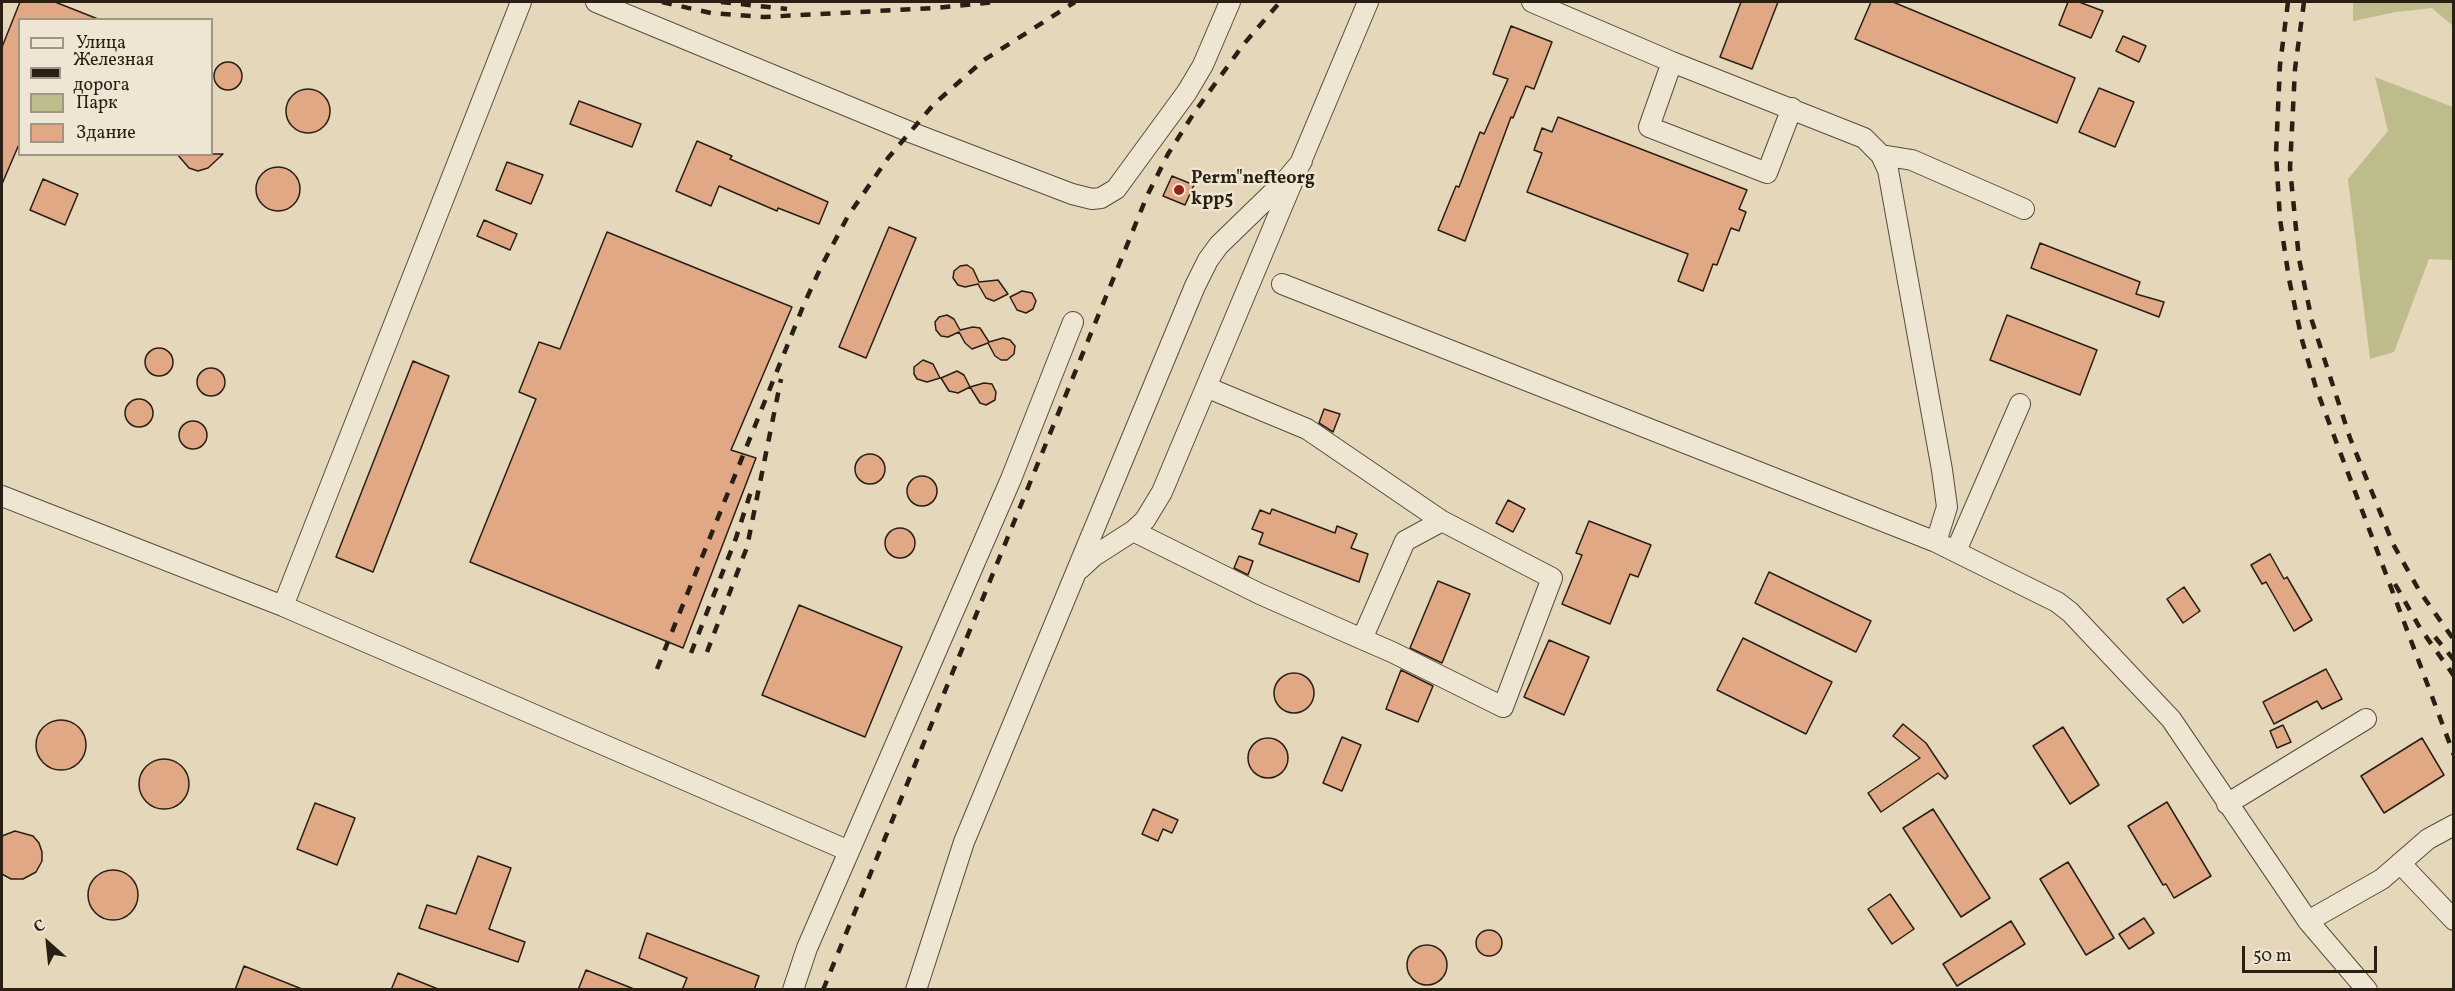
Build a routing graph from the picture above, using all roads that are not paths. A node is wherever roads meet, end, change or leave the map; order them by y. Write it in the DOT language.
graph roads {
  1 [pos="521,2"];
  2 [pos="596,2"];
  3 [pos="1230,2"];
  4 [pos="1368,2"];
  5 [pos="1532,2"];
  6 [pos="1672,62"];
  7 [pos="1792,108"];
  8 [pos="1881,154"];
  9 [pos="1302,161"];
  10 [pos="2024,209"];
  11 [pos="1282,284"];
  12 [pos="1073,322"];
  13 [pos="1206,387"];
  14 [pos="2020,404"];
  15 [pos="2,496"];
  16 [pos="1442,521"];
  17 [pos="1133,531"];
  18 [pos="1936,542"];
  19 [pos="1956,551"];
  20 [pos="1074,575"];
  21 [pos="283,606"];
  22 [pos="1362,639"];
  23 [pos="2366,718"];
  24 [pos="2227,804"];
  25 [pos="2454,825"];
  26 [pos="849,851"];
  27 [pos="2400,864"];
  28 [pos="2454,920"];
  29 [pos="2308,921"];
  30 [pos="793,990"];
  31 [pos="916,990"];
  32 [pos="2367,990"];
  1 -- 21 [label="street"];
  2 -- 3 [label="street"];
  4 -- 9 [label="street"];
  5 -- 6 [label="street"];
  6 -- 7 [label="street"];
  6 -- 7 [label="street"];
  7 -- 8 [label="street"];
  8 -- 10 [label="street"];
  8 -- 18 [label="street"];
  9 -- 13 [label="street"];
  9 -- 20 [label="street"];
  11 -- 18 [label="street"];
  12 -- 26 [label="street"];
  13 -- 16 [label="street"];
  13 -- 17 [label="street"];
  14 -- 19 [label="street"];
  15 -- 21 [label="street"];
  16 -- 22 [label="street"];
  16 -- 22 [label="street"];
  17 -- 20 [label="street"];
  17 -- 22 [label="street"];
  18 -- 19 [label="street"];
  19 -- 24 [label="street"];
  20 -- 31 [label="street"];
  21 -- 26 [label="street"];
  23 -- 24 [label="street"];
  24 -- 29 [label="street"];
  25 -- 27 [label="street"];
  26 -- 30 [label="street"];
  27 -- 28 [label="street"];
  27 -- 29 [label="street"];
  29 -- 32 [label="street"];
}
